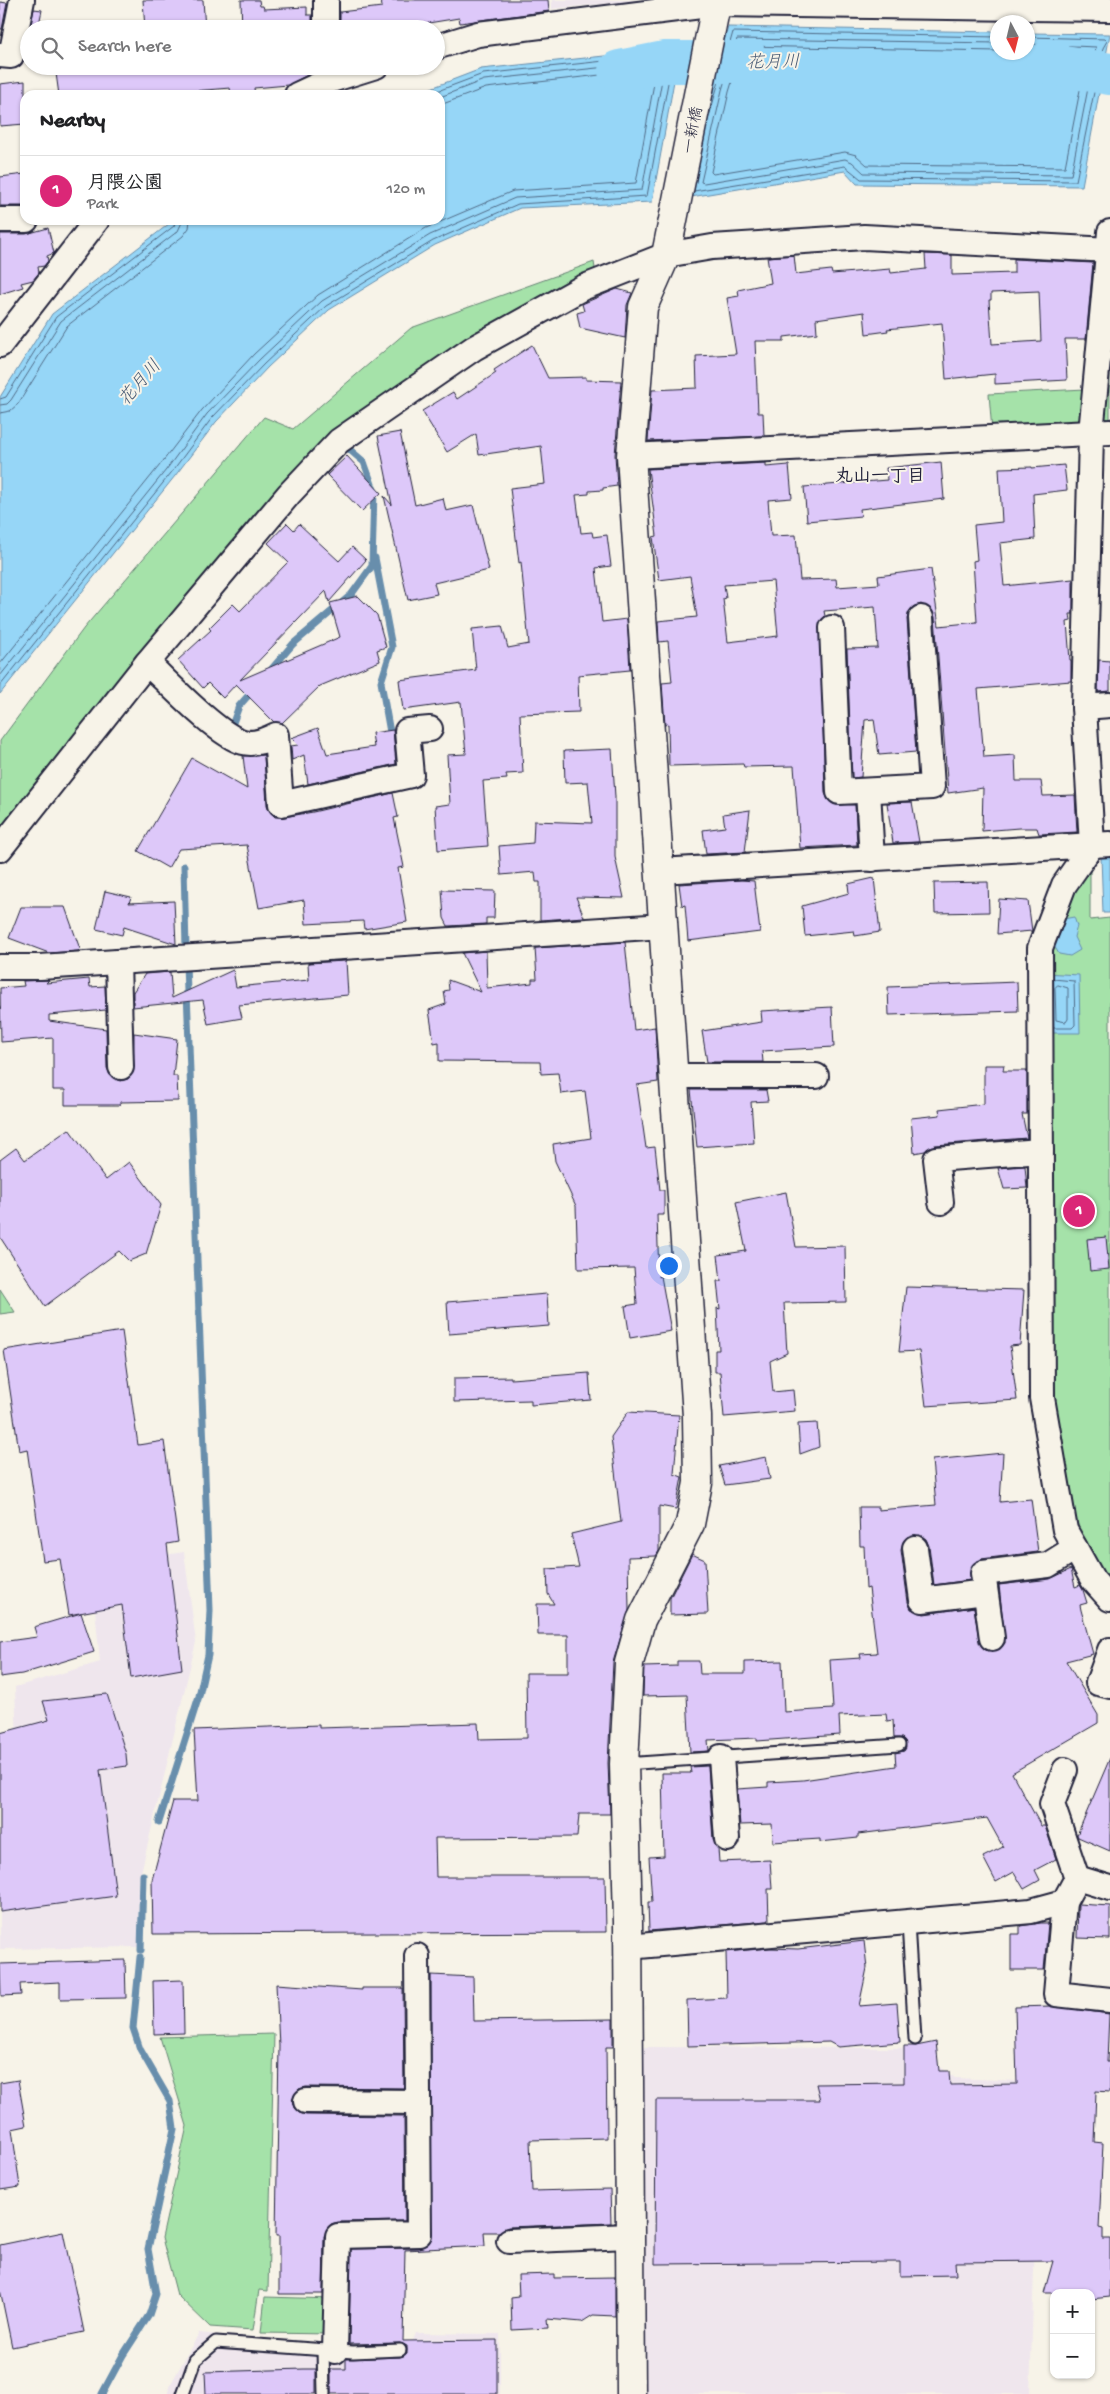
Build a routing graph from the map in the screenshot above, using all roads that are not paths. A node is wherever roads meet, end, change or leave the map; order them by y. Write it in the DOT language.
graph roads {
  1 [pos="22,0"];
  2 [pos="326,0"];
  3 [pos="717,2"];
  4 [pos="1110,9"];
  5 [pos="326,20"];
  6 [pos="445,44"];
  7 [pos="0,55"];
  8 [pos="324,75"];
  9 [pos="304,90"];
  10 [pos="0,220"];
  11 [pos="20,220"];
  12 [pos="93,225"];
  13 [pos="1109,244"];
  14 [pos="666,255"];
  15 [pos="0,345"];
  16 [pos="1101,432"];
  17 [pos="631,456"];
  18 [pos="921,618"];
  19 [pos="832,628"];
  20 [pos="147,663"];
  21 [pos="1110,705"];
  22 [pos="1084,707"];
  23 [pos="430,729"];
  24 [pos="868,791"];
  25 [pos="1101,845"];
  26 [pos="0,849"];
  27 [pos="872,858"];
  28 [pos="660,871"];
  29 [pos="664,926"];
  30 [pos="118,962"];
  31 [pos="0,967"];
  32 [pos="121,1067"];
  33 [pos="674,1076"];
  34 [pos="816,1076"];
  35 [pos="1041,1151"];
  36 [pos="941,1202"];
  37 [pos="915,1548"];
  38 [pos="1075,1548"];
  39 [pos="985,1592"];
  40 [pos="1110,1599"];
  41 [pos="992,1638"];
  42 [pos="1110,1650"];
  43 [pos="1110,1686"];
  44 [pos="899,1745"];
  45 [pos="722,1757"];
  46 [pos="624,1764"];
  47 [pos="1065,1770"];
  48 [pos="726,1839"];
  49 [pos="1076,1878"];
  50 [pos="1110,1888"];
  51 [pos="1064,1902"];
  52 [pos="908,1923"];
  53 [pos="628,1947"];
  54 [pos="417,1956"];
  55 [pos="1110,2000"];
  56 [pos="915,2039"];
  57 [pos="306,2101"];
  58 [pos="418,2102"];
  59 [pos="629,2236"];
  60 [pos="509,2241"];
  61 [pos="329,2350"];
  62 [pos="400,2350"];
  63 [pos="183,2394"];
  64 [pos="324,2394"];
  65 [pos="631,2394"];
  1 -- 7 [label="street"];
  2 -- 5 [label="street"];
  3 -- 4 [label="street"];
  3 -- 6 [label="street"];
  3 -- 14 [label="street, 一新橋"];
  8 -- 9 [label="street"];
  10 -- 11 [label="street"];
  12 -- 15 [label="street"];
  13 -- 14 [label="street"];
  13 -- 16 [label="street"];
  14 -- 17 [label="street, 一新橋"];
  14 -- 20 [label="street"];
  16 -- 17 [label="street"];
  16 -- 22 [label="street"];
  17 -- 28 [label="street, 一新橋"];
  18 -- 24 [label="street"];
  19 -- 24 [label="street"];
  20 -- 23 [label="street"];
  20 -- 26 [label="street"];
  21 -- 22 [label="street"];
  22 -- 25 [label="street"];
  24 -- 27 [label="street"];
  25 -- 27 [label="street"];
  25 -- 35 [label="street"];
  27 -- 28 [label="street"];
  28 -- 29 [label="street, 一新橋"];
  29 -- 30 [label="street"];
  29 -- 33 [label="street, 一新橋"];
  30 -- 31 [label="street"];
  30 -- 32 [label="street"];
  33 -- 34 [label="street"];
  33 -- 46 [label="street, 一新橋"];
  35 -- 36 [label="street"];
  35 -- 38 [label="street"];
  37 -- 39 [label="street"];
  38 -- 39 [label="street"];
  38 -- 40 [label="street"];
  39 -- 41 [label="street"];
  42 -- 43 [label="street"];
  44 -- 45 [label="lane"];
  45 -- 46 [label="lane"];
  45 -- 48 [label="street"];
  46 -- 53 [label="street, 一新橋"];
  47 -- 49 [label="street"];
  49 -- 50 [label="street"];
  49 -- 51 [label="street"];
  51 -- 52 [label="street"];
  51 -- 55 [label="street"];
  52 -- 53 [label="street"];
  52 -- 56 [label="lane"];
  53 -- 59 [label="street, 一新橋"];
  54 -- 58 [label="street"];
  57 -- 58 [label="street"];
  58 -- 61 [label="street"];
  59 -- 60 [label="street"];
  59 -- 65 [label="street, 一新橋"];
  61 -- 62 [label="lane"];
  61 -- 63 [label="lane"];
  61 -- 64 [label="lane"];
}
